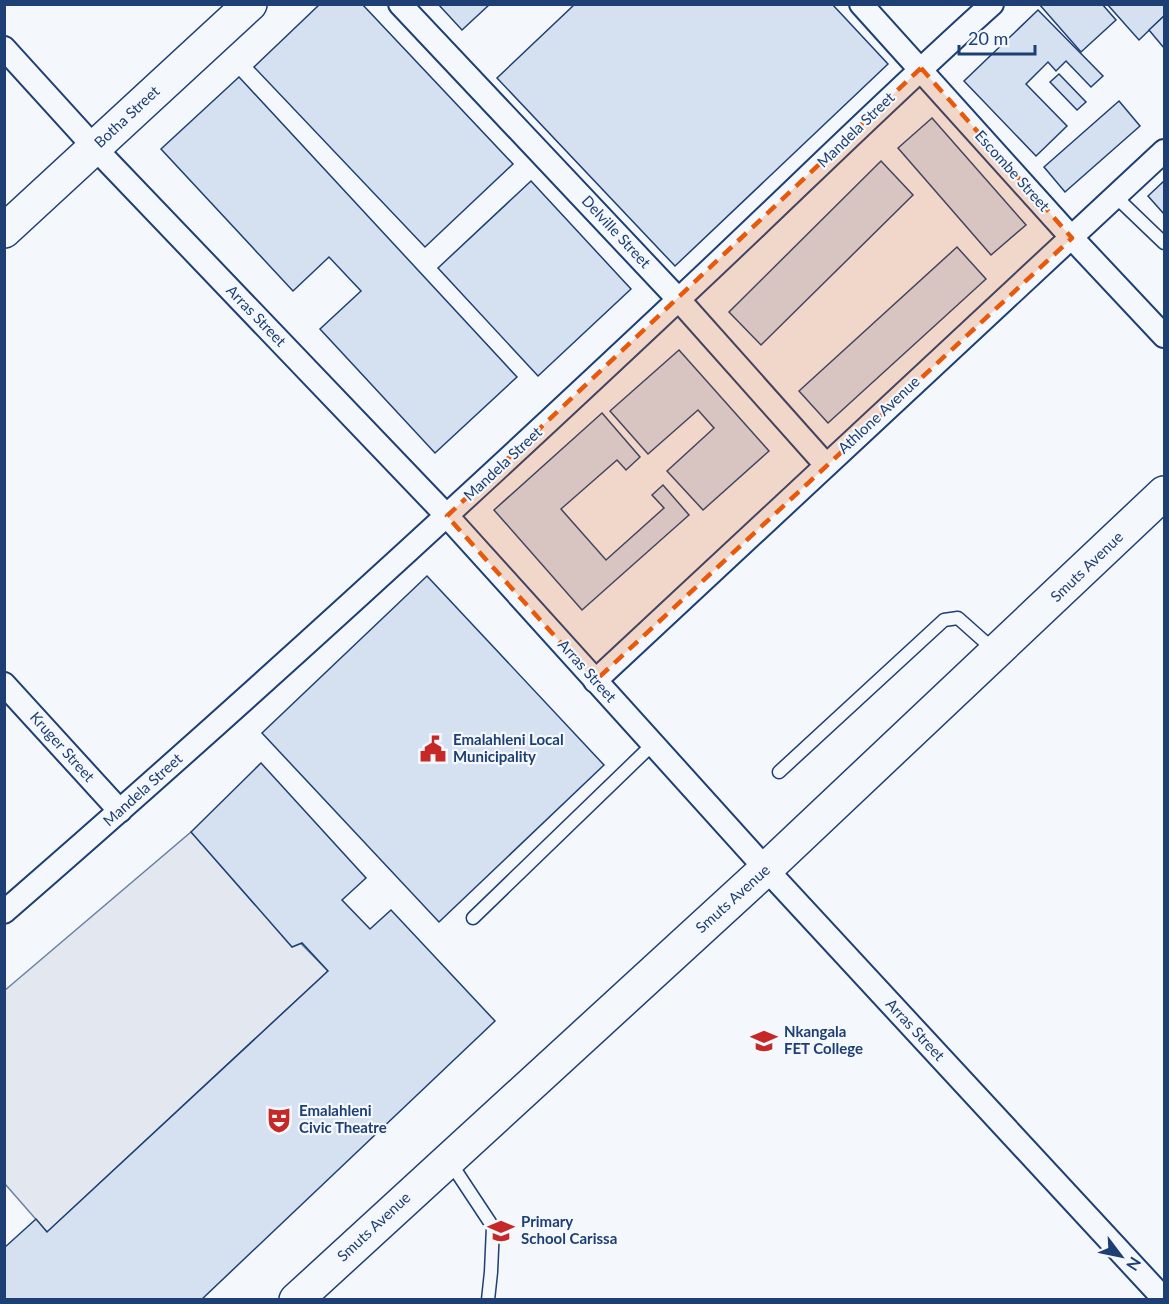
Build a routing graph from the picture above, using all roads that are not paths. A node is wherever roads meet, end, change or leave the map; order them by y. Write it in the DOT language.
graph roads {
  1 [pos="250,4"];
  2 [pos="400,4"];
  3 [pos="861,4"];
  4 [pos="992,4"];
  5 [pos="4,48"];
  6 [pos="921,68"];
  7 [pos="94,147"];
  8 [pos="1164,151"];
  9 [pos="1116,197"];
  10 [pos="4,231"];
  11 [pos="1072,238"];
  12 [pos="1164,243"];
  13 [pos="679,300"];
  14 [pos="1164,336"];
  15 [pos="826,465"];
  16 [pos="1164,493"];
  17 [pos="447,516"];
  18 [pos="997,653"];
  19 [pos="596,681"];
  20 [pos="4,684"];
  21 [pos="652,744"];
  22 [pos="779,772"];
  23 [pos="120,811"];
  24 [pos="766,869"];
  25 [pos="4,912"];
  26 [pos="472,918"];
  27 [pos="448,1159"];
  28 [pos="296,1299"];
  29 [pos="488,1299"];
  30 [pos="1164,1299"];
  1 -- 7 [label="main road, Botha Street"];
  2 -- 13 [label="street, Delville Street"];
  3 -- 6 [label="street, Escombe Street"];
  4 -- 6 [label="street, Mandela Street"];
  5 -- 7 [label="street, Arras Street"];
  6 -- 11 [label="street, Escombe Street"];
  6 -- 13 [label="street, Mandela Street"];
  7 -- 10 [label="main road, Botha Street"];
  7 -- 17 [label="street, Arras Street"];
  8 -- 9 [label="street, Athlone Avenue"];
  9 -- 11 [label="street, Athlone Avenue"];
  9 -- 12 [label="lane"];
  11 -- 14 [label="street, Escombe Street"];
  11 -- 15 [label="street, Athlone Avenue"];
  13 -- 15 [label="street, Delville Street"];
  13 -- 17 [label="street, Mandela Street"];
  15 -- 19 [label="street, Athlone Avenue"];
  16 -- 18 [label="main road, Smuts Avenue"];
  17 -- 19 [label="street, Arras Street"];
  17 -- 23 [label="street, Mandela Street"];
  18 -- 22 [label="lane"];
  18 -- 24 [label="main road, Smuts Avenue"];
  19 -- 21 [label="street, Arras Street"];
  20 -- 23 [label="street, Kruger Street"];
  21 -- 24 [label="street, Arras Street"];
  21 -- 26 [label="lane"];
  23 -- 25 [label="street, Mandela Street"];
  24 -- 27 [label="main road, Smuts Avenue"];
  24 -- 30 [label="street, Arras Street"];
  27 -- 28 [label="main road, Smuts Avenue"];
  27 -- 29 [label="lane"];
}
